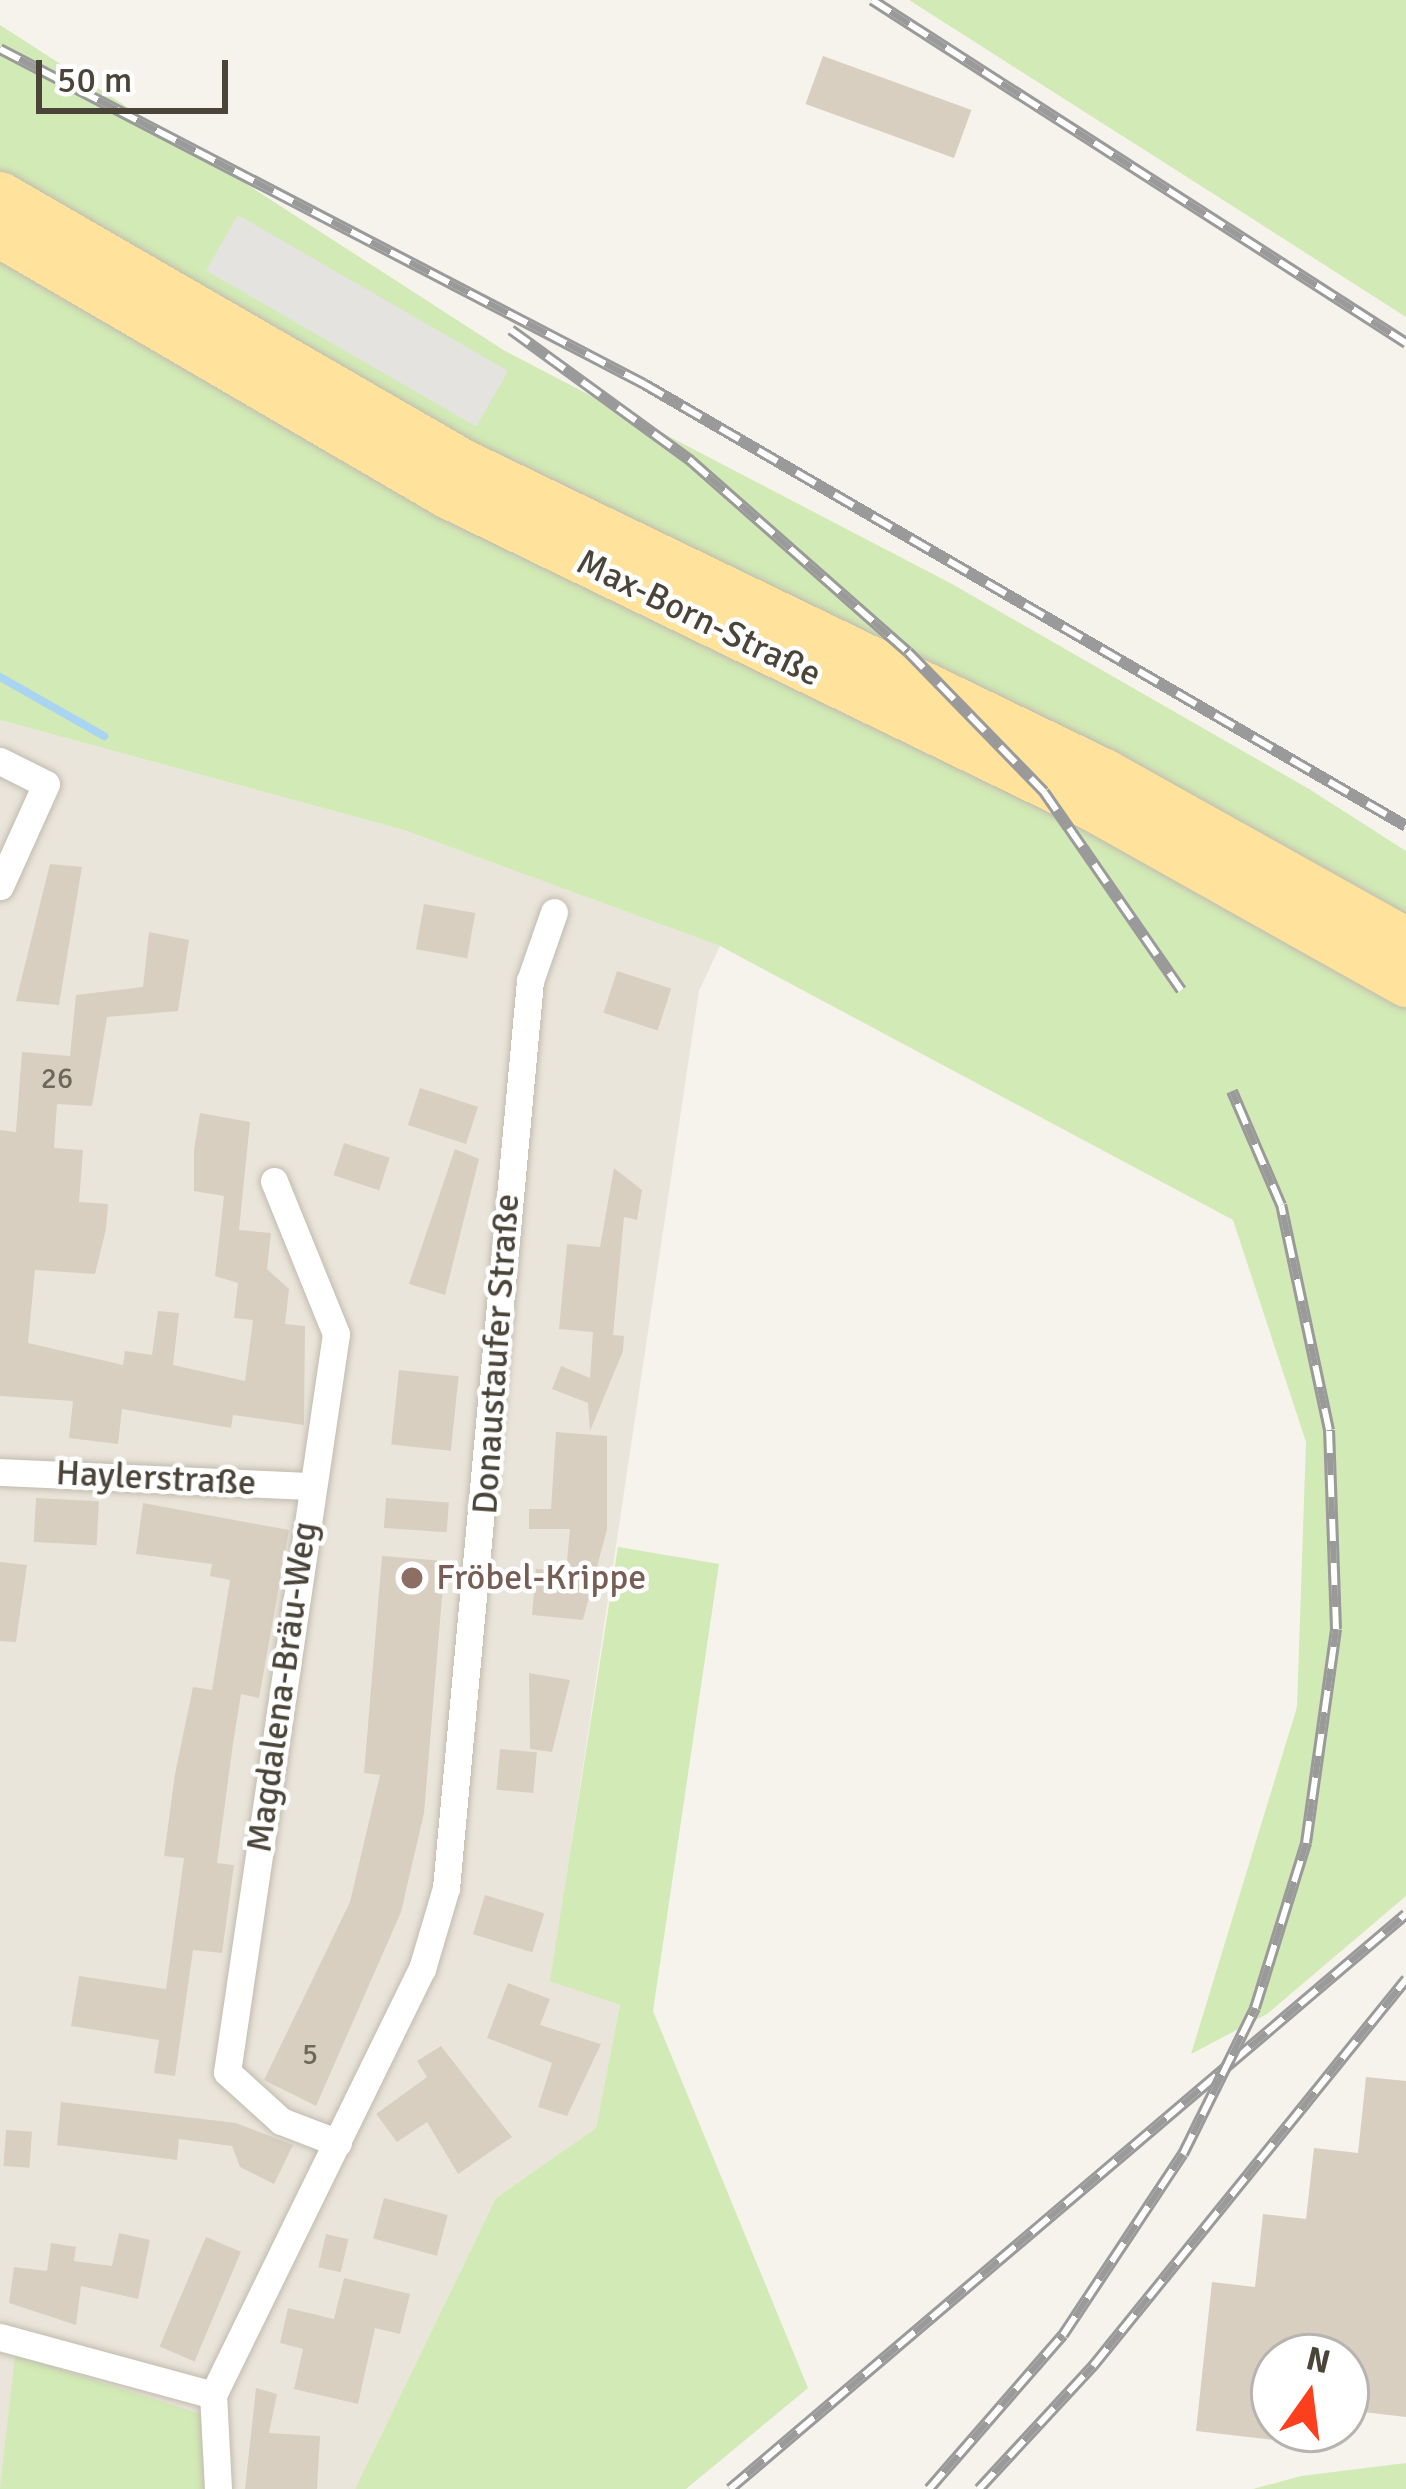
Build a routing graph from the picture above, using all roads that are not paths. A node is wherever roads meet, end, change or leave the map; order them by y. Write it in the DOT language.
graph roads {
  1 [pos="0,194"];
  2 [pos="0,235"];
  3 [pos="0,760"];
  4 [pos="0,886"];
  5 [pos="554,912"];
  6 [pos="1406,940"];
  7 [pos="1406,984"];
  8 [pos="274,1180"];
  9 [pos="0,1472"];
  10 [pos="312,1486"];
  11 [pos="338,2143"];
  12 [pos="0,2337"];
  13 [pos="213,2396"];
  14 [pos="218,2489"];
  1 -- 6 [label="main road, Max-Born-Straße"];
  2 -- 7 [label="main road, Max-Born-Straße"];
  3 -- 4 [label="street"];
  5 -- 11 [label="street, Donaustaufer Straße"];
  8 -- 10 [label="street, Magdalena-Bräu-Weg"];
  9 -- 10 [label="street, Haylerstraße"];
  10 -- 11 [label="street, Magdalena-Bräu-Weg"];
  11 -- 13 [label="street, Donaustaufer Straße"];
  12 -- 13 [label="street"];
  13 -- 14 [label="street"];
}
